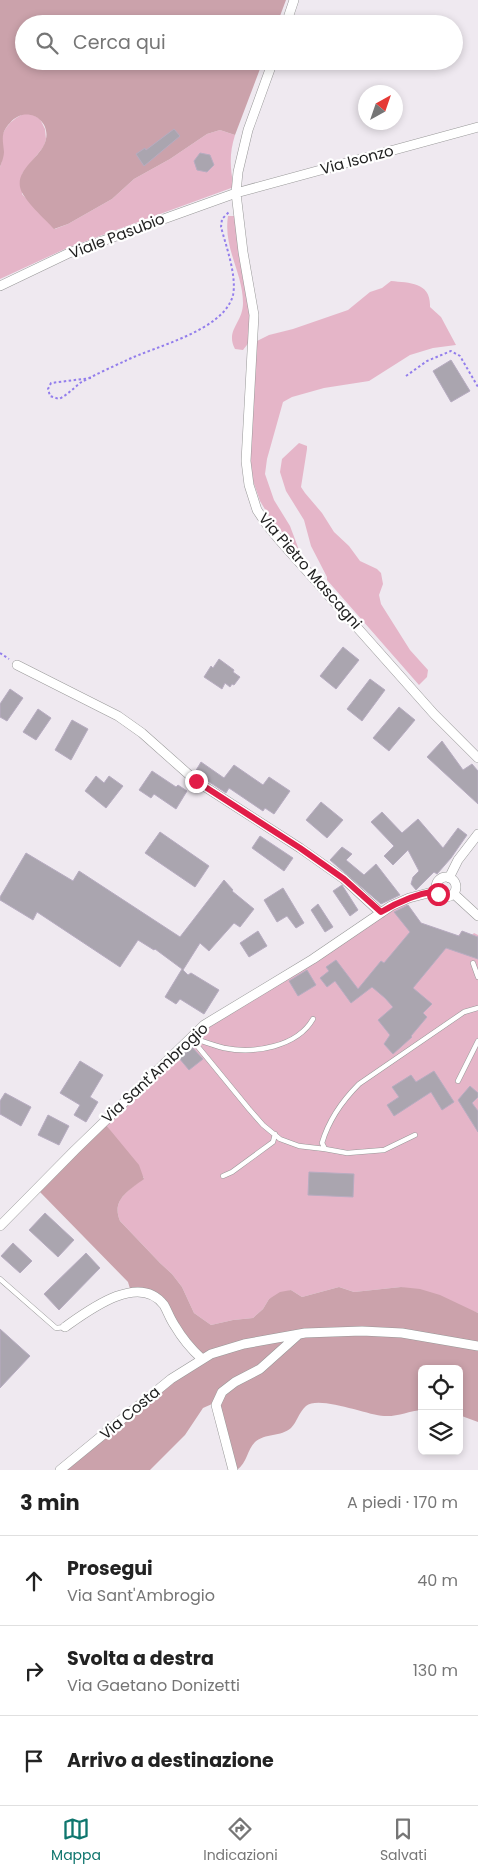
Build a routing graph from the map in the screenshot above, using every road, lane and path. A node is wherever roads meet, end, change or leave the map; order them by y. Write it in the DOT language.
graph roads {
  1 [pos="294,0"];
  2 [pos="289,15"];
  3 [pos="270,70"];
  4 [pos="478,127"];
  5 [pos="236,193"];
  6 [pos="238,208"];
  7 [pos="0,286"];
  8 [pos="406,376"];
  9 [pos="91,378"];
  10 [pos="478,387"];
  11 [pos="17,665"];
  12 [pos="478,758"];
  13 [pos="478,834"];
  14 [pos="449,878"];
  15 [pos="436,891"];
  16 [pos="454,894"];
  17 [pos="381,912"];
  18 [pos="478,916"];
  19 [pos="473,963"];
  20 [pos="478,977"];
  21 [pos="478,1008"];
  22 [pos="313,1019"];
  23 [pos="190,1037"];
  24 [pos="478,1041"];
  25 [pos="458,1081"];
  26 [pos="275,1134"];
  27 [pos="416,1135"];
  28 [pos="325,1149"];
  29 [pos="222,1176"];
  30 [pos="0,1226"];
  31 [pos="0,1279"];
  32 [pos="65,1327"];
  33 [pos="298,1335"];
  34 [pos="478,1346"];
  35 [pos="202,1359"];
  36 [pos="60,1470"];
  37 [pos="233,1470"];
  1 -- 2 [label="street"];
  3 -- 5 [label="street, Via Pietro Mascagni"];
  4 -- 5 [label="street, Via Isonzo"];
  5 -- 6 [label="street, Via Pietro Mascagni"];
  5 -- 7 [label="street, Viale Pasubio"];
  6 -- 9 [label="path"];
  6 -- 12 [label="street, Via Pietro Mascagni"];
  8 -- 10 [label="path"];
  9 -- 9 [label="path"];
  11 -- 17 [label="street"];
  13 -- 14 [label="street"];
  14 -- 15 [label="street"];
  14 -- 16 [label="street"];
  15 -- 16 [label="street"];
  15 -- 17 [label="street, Via Sant'Ambrogio"];
  16 -- 18 [label="street"];
  17 -- 23 [label="street, Via Sant'Ambrogio"];
  19 -- 20 [label="lane"];
  21 -- 28 [label="lane"];
  22 -- 23 [label="lane"];
  23 -- 26 [label="lane"];
  23 -- 30 [label="street, Via Sant'Ambrogio"];
  24 -- 25 [label="lane"];
  26 -- 28 [label="lane"];
  26 -- 29 [label="lane"];
  27 -- 28 [label="lane"];
  31 -- 32 [label="lane"];
  32 -- 35 [label="street"];
  33 -- 34 [label="street, Via Costa"];
  33 -- 35 [label="street, Via Costa"];
  33 -- 37 [label="street"];
  35 -- 36 [label="street, Via Costa"];
}
